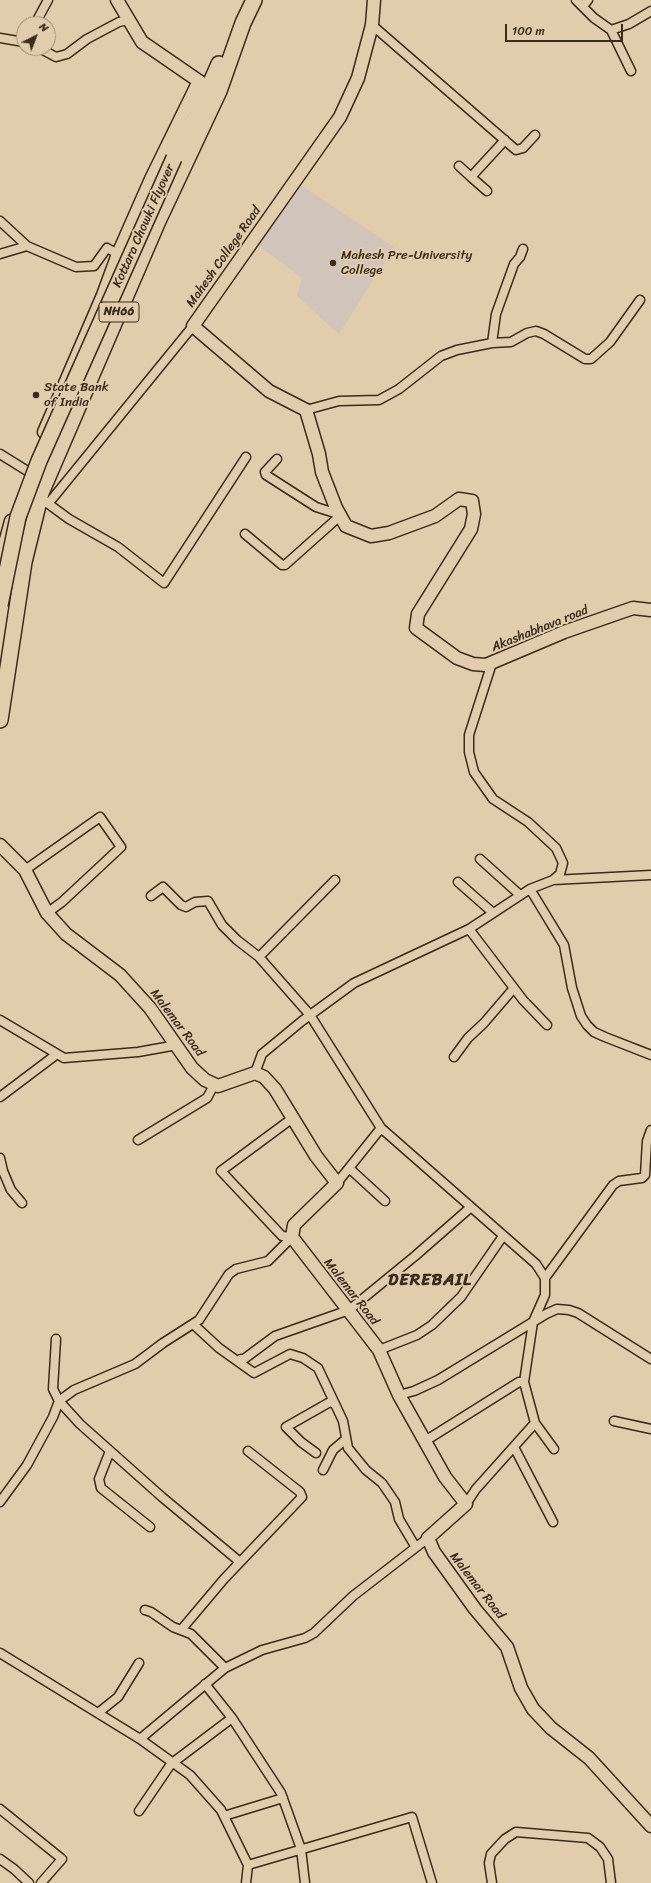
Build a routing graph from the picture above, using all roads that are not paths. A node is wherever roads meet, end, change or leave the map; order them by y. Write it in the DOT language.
graph roads {
  1 [pos="48,0"];
  2 [pos="117,0"];
  3 [pos="246,0"];
  4 [pos="254,0"];
  5 [pos="374,0"];
  6 [pos="576,0"];
  7 [pos="586,3"];
  8 [pos="651,11"];
  9 [pos="39,16"];
  10 [pos="128,20"];
  11 [pos="372,25"];
  12 [pos="611,30"];
  13 [pos="0,38"];
  14 [pos="16,41"];
  15 [pos="54,56"];
  16 [pos="631,71"];
  17 [pos="209,87"];
  18 [pos="535,135"];
  19 [pos="505,140"];
  20 [pos="459,166"];
  21 [pos="471,177"];
  22 [pos="487,191"];
  23 [pos="0,221"];
  24 [pos="27,246"];
  25 [pos="523,249"];
  26 [pos="0,254"];
  27 [pos="118,254"];
  28 [pos="640,300"];
  29 [pos="193,326"];
  30 [pos="492,343"];
  31 [pos="306,410"];
  32 [pos="0,454"];
  33 [pos="246,457"];
  34 [pos="277,459"];
  35 [pos="29,472"];
  36 [pos="44,501"];
  37 [pos="341,515"];
  38 [pos="245,534"];
  39 [pos="0,562"];
  40 [pos="0,606"];
  41 [pos="651,610"];
  42 [pos="492,663"];
  43 [pos="0,720"];
  44 [pos="0,845"];
  45 [pos="480,859"];
  46 [pos="25,870"];
  47 [pos="651,875"];
  48 [pos="335,880"];
  49 [pos="553,880"];
  50 [pos="458,882"];
  51 [pos="530,889"];
  52 [pos="520,895"];
  53 [pos="151,896"];
  54 [pos="492,912"];
  55 [pos="46,914"];
  56 [pos="468,929"];
  57 [pos="259,957"];
  58 [pos="514,988"];
  59 [pos="310,1015"];
  60 [pos="0,1020"];
  61 [pos="547,1025"];
  62 [pos="177,1045"];
  63 [pos="57,1054"];
  64 [pos="651,1055"];
  65 [pos="454,1057"];
  66 [pos="255,1073"];
  67 [pos="214,1085"];
  68 [pos="0,1097"];
  69 [pos="294,1117"];
  70 [pos="381,1128"];
  71 [pos="651,1130"];
  72 [pos="138,1140"];
  73 [pos="0,1158"];
  74 [pos="349,1168"];
  75 [pos="337,1183"];
  76 [pos="385,1201"];
  77 [pos="22,1202"];
  78 [pos="471,1207"];
  79 [pos="503,1236"];
  80 [pos="292,1237"];
  81 [pos="546,1278"];
  82 [pos="349,1310"];
  83 [pos="532,1322"];
  84 [pos="193,1324"];
  85 [pos="56,1339"];
  86 [pos="379,1350"];
  87 [pos="241,1359"];
  88 [pos="651,1359"];
  89 [pos="519,1382"];
  90 [pos="399,1395"];
  91 [pos="59,1401"];
  92 [pos="335,1404"];
  93 [pos="614,1421"];
  94 [pos="535,1423"];
  95 [pos="651,1429"];
  96 [pos="346,1439"];
  97 [pos="425,1441"];
  98 [pos="514,1447"];
  99 [pos="554,1449"];
  100 [pos="110,1451"];
  101 [pos="248,1451"];
  102 [pos="316,1453"];
  103 [pos="323,1470"];
  104 [pos="0,1502"];
  105 [pos="466,1504"];
  106 [pos="553,1522"];
  107 [pos="150,1527"];
  108 [pos="428,1538"];
  109 [pos="415,1546"];
  110 [pos="240,1562"];
  111 [pos="145,1610"];
  112 [pos="181,1630"];
  113 [pos="0,1653"];
  114 [pos="139,1663"];
  115 [pos="225,1668"];
  116 [pos="205,1684"];
  117 [pos="98,1713"];
  118 [pos="232,1718"];
  119 [pos="140,1739"];
  120 [pos="174,1762"];
  121 [pos="283,1798"];
  122 [pos="0,1808"];
  123 [pos="139,1811"];
  124 [pos="224,1816"];
  125 [pos="650,1823"];
  126 [pos="301,1850"];
  127 [pos="0,1859"];
  128 [pos="248,1865"];
  129 [pos="29,1883"];
  130 [pos="41,1883"];
  131 [pos="246,1883"];
  132 [pos="305,1883"];
  133 [pos="432,1883"];
  134 [pos="492,1883"];
  135 [pos="611,1883"];
  1 -- 9 [label="street"];
  2 -- 10 [label="street"];
  3 -- 17 [label="highway, NH66"];
  4 -- 17 [label="highway, NH66"];
  5 -- 11 [label="street, Mahesh College Road"];
  6 -- 7 [label="street"];
  7 -- 12 [label="street"];
  8 -- 12 [label="street"];
  10 -- 15 [label="street"];
  10 -- 17 [label="street"];
  11 -- 19 [label="street"];
  11 -- 29 [label="street, Mahesh College Road"];
  12 -- 16 [label="street"];
  13 -- 14 [label="street"];
  17 -- 27 [label="street"];
  17 -- 36 [label="highway, NH66"];
  17 -- 40 [label="highway, Kottara Chowki Flyover / NH66, bridge"];
  18 -- 19 [label="street"];
  19 -- 21 [label="street"];
  20 -- 21 [label="street"];
  21 -- 22 [label="street"];
  23 -- 24 [label="street"];
  24 -- 26 [label="street"];
  24 -- 27 [label="street"];
  25 -- 30 [label="street"];
  27 -- 35 [label="street"];
  28 -- 30 [label="street"];
  29 -- 31 [label="street"];
  29 -- 36 [label="street, Mahesh College Road"];
  30 -- 31 [label="street"];
  31 -- 37 [label="street, Akashabhava road"];
  32 -- 35 [label="street"];
  33 -- 36 [label="street"];
  34 -- 37 [label="street"];
  35 -- 39 [label="street"];
  36 -- 43 [label="highway, NH66"];
  37 -- 38 [label="street"];
  37 -- 42 [label="street, Akashabhava road"];
  41 -- 42 [label="street, Akashabhava road"];
  42 -- 49 [label="street"];
  44 -- 46 [label="street, Malemar Road"];
  45 -- 52 [label="street"];
  46 -- 55 [label="street, Malemar Road"];
  46 -- 55 [label="street"];
  47 -- 49 [label="street"];
  48 -- 57 [label="street"];
  49 -- 51 [label="street"];
  50 -- 54 [label="street"];
  51 -- 52 [label="street"];
  51 -- 64 [label="street"];
  52 -- 54 [label="street"];
  53 -- 57 [label="street"];
  54 -- 56 [label="street"];
  55 -- 62 [label="street, Malemar Road"];
  56 -- 58 [label="street"];
  56 -- 59 [label="street"];
  57 -- 59 [label="street"];
  58 -- 61 [label="street"];
  58 -- 65 [label="street"];
  59 -- 66 [label="street"];
  59 -- 70 [label="street"];
  60 -- 63 [label="street"];
  62 -- 63 [label="street"];
  62 -- 67 [label="street, Malemar Road"];
  63 -- 68 [label="street"];
  66 -- 67 [label="street"];
  66 -- 69 [label="street"];
  67 -- 72 [label="street"];
  69 -- 75 [label="street"];
  69 -- 80 [label="street"];
  70 -- 74 [label="street"];
  70 -- 78 [label="street"];
  71 -- 81 [label="street"];
  73 -- 77 [label="street"];
  74 -- 75 [label="street"];
  74 -- 76 [label="street"];
  75 -- 80 [label="street"];
  78 -- 79 [label="street"];
  78 -- 82 [label="street"];
  79 -- 81 [label="street"];
  79 -- 86 [label="street"];
  80 -- 82 [label="street, Malemar Road"];
  80 -- 84 [label="street"];
  81 -- 83 [label="street"];
  82 -- 86 [label="street, Malemar Road"];
  82 -- 87 [label="street"];
  83 -- 88 [label="street"];
  83 -- 90 [label="street"];
  83 -- 94 [label="street"];
  84 -- 91 [label="street"];
  84 -- 92 [label="street"];
  85 -- 91 [label="street"];
  86 -- 90 [label="street, Malemar Road"];
  89 -- 97 [label="street"];
  90 -- 97 [label="street, Malemar Road"];
  91 -- 100 [label="street"];
  91 -- 104 [label="street"];
  92 -- 96 [label="street"];
  92 -- 102 [label="street"];
  93 -- 95 [label="street"];
  94 -- 98 [label="street"];
  94 -- 99 [label="street"];
  96 -- 103 [label="street"];
  96 -- 109 [label="street"];
  97 -- 105 [label="street, Malemar Road"];
  98 -- 105 [label="street"];
  98 -- 106 [label="street"];
  100 -- 107 [label="street"];
  100 -- 110 [label="street"];
  101 -- 110 [label="street"];
  105 -- 108 [label="street"];
  108 -- 109 [label="street"];
  108 -- 125 [label="street, Malemar Road"];
  109 -- 115 [label="street"];
  110 -- 112 [label="street"];
  111 -- 112 [label="street"];
  112 -- 115 [label="street"];
  113 -- 117 [label="street"];
  114 -- 117 [label="street"];
  115 -- 116 [label="street"];
  116 -- 118 [label="street"];
  116 -- 119 [label="street"];
  117 -- 119 [label="street"];
  118 -- 120 [label="street"];
  118 -- 121 [label="street"];
  119 -- 120 [label="street"];
  120 -- 123 [label="street"];
  120 -- 124 [label="street"];
  121 -- 124 [label="street"];
  121 -- 126 [label="street"];
  122 -- 130 [label="street"];
  124 -- 128 [label="street"];
  126 -- 128 [label="street"];
  126 -- 132 [label="street"];
  126 -- 133 [label="street"];
  127 -- 129 [label="street"];
  128 -- 131 [label="street"];
  134 -- 135 [label="street"];
}
